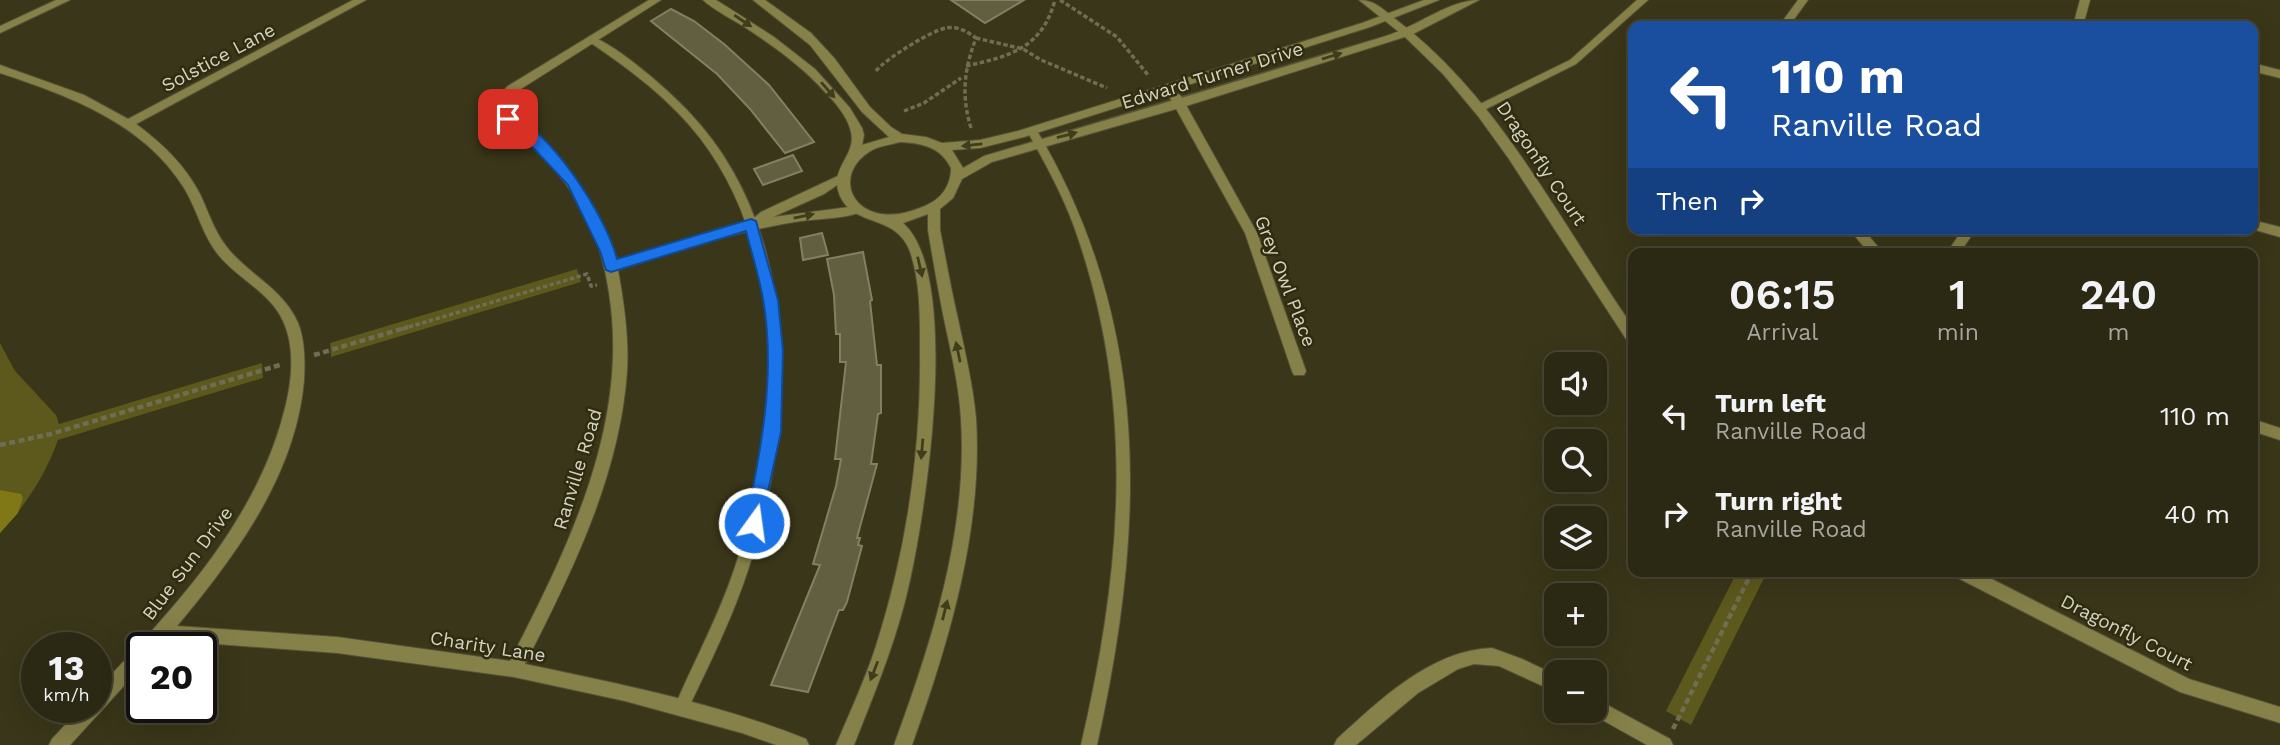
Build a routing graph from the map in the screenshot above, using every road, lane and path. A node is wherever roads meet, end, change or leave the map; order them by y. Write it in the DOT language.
graph roads {
  1 [pos="65,0"];
  2 [pos="361,0"];
  3 [pos="656,0"];
  4 [pos="708,0"];
  5 [pos="758,0"];
  6 [pos="1055,0"];
  7 [pos="1060,0"];
  8 [pos="1364,0"];
  9 [pos="1434,0"];
  10 [pos="1474,0"];
  11 [pos="1643,0"];
  12 [pos="1803,0"];
  13 [pos="2085,0"];
  14 [pos="1388,17"];
  15 [pos="1788,21"];
  16 [pos="2082,21"];
  17 [pos="0,30"];
  18 [pos="1403,30"];
  19 [pos="976,38"];
  20 [pos="591,39"];
  21 [pos="1023,48"];
  22 [pos="965,66"];
  23 [pos="2258,68"];
  24 [pos="0,69"];
  25 [pos="876,71"];
  26 [pos="2280,74"];
  27 [pos="1148,75"];
  28 [pos="961,77"];
  29 [pos="1107,88"];
  30 [pos="1177,100"];
  31 [pos="1480,108"];
  32 [pos="904,111"];
  33 [pos="127,124"];
  34 [pos="971,128"];
  35 [pos="1035,137"];
  36 [pos="900,138"];
  37 [pos="943,147"];
  38 [pos="853,157"];
  39 [pos="958,176"];
  40 [pos="841,179"];
  41 [pos="934,208"];
  42 [pos="857,210"];
  43 [pos="887,218"];
  44 [pos="751,224"];
  45 [pos="2258,226"];
  46 [pos="2280,232"];
  47 [pos="1861,235"];
  48 [pos="1872,248"];
  49 [pos="611,267"];
  50 [pos="587,274"];
  51 [pos="1628,330"];
  52 [pos="297,360"];
  53 [pos="1299,371"];
  54 [pos="2258,427"];
  55 [pos="2280,434"];
  56 [pos="0,445"];
  57 [pos="1749,577"];
  58 [pos="1972,577"];
  59 [pos="161,632"];
  60 [pos="217,636"];
  61 [pos="514,668"];
  62 [pos="126,671"];
  63 [pos="1544,679"];
  64 [pos="112,687"];
  65 [pos="681,708"];
  66 [pos="1607,712"];
  67 [pos="2280,715"];
  68 [pos="78,723"];
  69 [pos="1667,739"];
  70 [pos="58,745"];
  71 [pos="800,745"];
  72 [pos="845,745"];
  73 [pos="903,745"];
  74 [pos="1089,745"];
  75 [pos="1343,745"];
  1 -- 17 [label="street"];
  2 -- 33 [label="street, Solstice Lane"];
  3 -- 20 [label="street, Ranville Road"];
  4 -- 38 [label="street, one-way"];
  5 -- 36 [label="street"];
  6 -- 21 [label="path"];
  7 -- 27 [label="path"];
  8 -- 14 [label="street, Dragonfly Court"];
  9 -- 14 [label="street, Edward Turner Drive"];
  10 -- 18 [label="street, Edward Turner Drive"];
  11 -- 31 [label="lane"];
  12 -- 15 [label="street"];
  13 -- 16 [label="street"];
  14 -- 18 [label="street, Dragonfly Court"];
  14 -- 35 [label="street, Edward Turner Drive"];
  30 -- 18 [label="street, Edward Turner Drive, one-way"];
  18 -- 31 [label="street, Dragonfly Court"];
  19 -- 21 [label="path"];
  19 -- 22 [label="path"];
  19 -- 25 [label="path"];
  20 -- 44 [label="lane"];
  20 -- 49 [label="street, Ranville Road"];
  21 -- 22 [label="path"];
  21 -- 29 [label="path"];
  22 -- 28 [label="path"];
  23 -- 26 [label="street"];
  24 -- 33 [label="street, Blue Sun Drive"];
  28 -- 32 [label="path"];
  28 -- 34 [label="path"];
  35 -- 30 [label="street, Edward Turner Drive, one-way"];
  30 -- 53 [label="street, Grey Owl Place"];
  31 -- 51 [label="street, Dragonfly Court"];
  33 -- 52 [label="street, Blue Sun Drive"];
  35 -- 37 [label="street, Edward Turner Drive, one-way"];
  35 -- 39 [label="street, Edward Turner Drive"];
  35 -- 74 [label="lane"];
  36 -- 37 [label="street"];
  36 -- 38 [label="street"];
  37 -- 39 [label="street"];
  38 -- 40 [label="street"];
  39 -- 41 [label="street"];
  40 -- 42 [label="street"];
  40 -- 44 [label="street"];
  41 -- 43 [label="street"];
  73 -- 41 [label="street, one-way"];
  42 -- 43 [label="street"];
  44 -- 42 [label="street, one-way"];
  43 -- 72 [label="street, one-way"];
  44 -- 49 [label="street"];
  44 -- 65 [label="lane"];
  45 -- 46 [label="street"];
  47 -- 48 [label="street"];
  49 -- 61 [label="street, Ranville Road"];
  50 -- 52 [label="path"];
  52 -- 56 [label="path"];
  52 -- 59 [label="street, Blue Sun Drive"];
  54 -- 55 [label="street"];
  57 -- 69 [label="path"];
  58 -- 67 [label="street, Dragonfly Court"];
  60 -- 61 [label="street, Charity Lane"];
  61 -- 65 [label="street, Charity Lane"];
  62 -- 64 [label="street"];
  63 -- 75 [label="street"];
  65 -- 71 [label="street, Charity Lane"];
  66 -- 69 [label="street"];
  68 -- 70 [label="street"];
}
